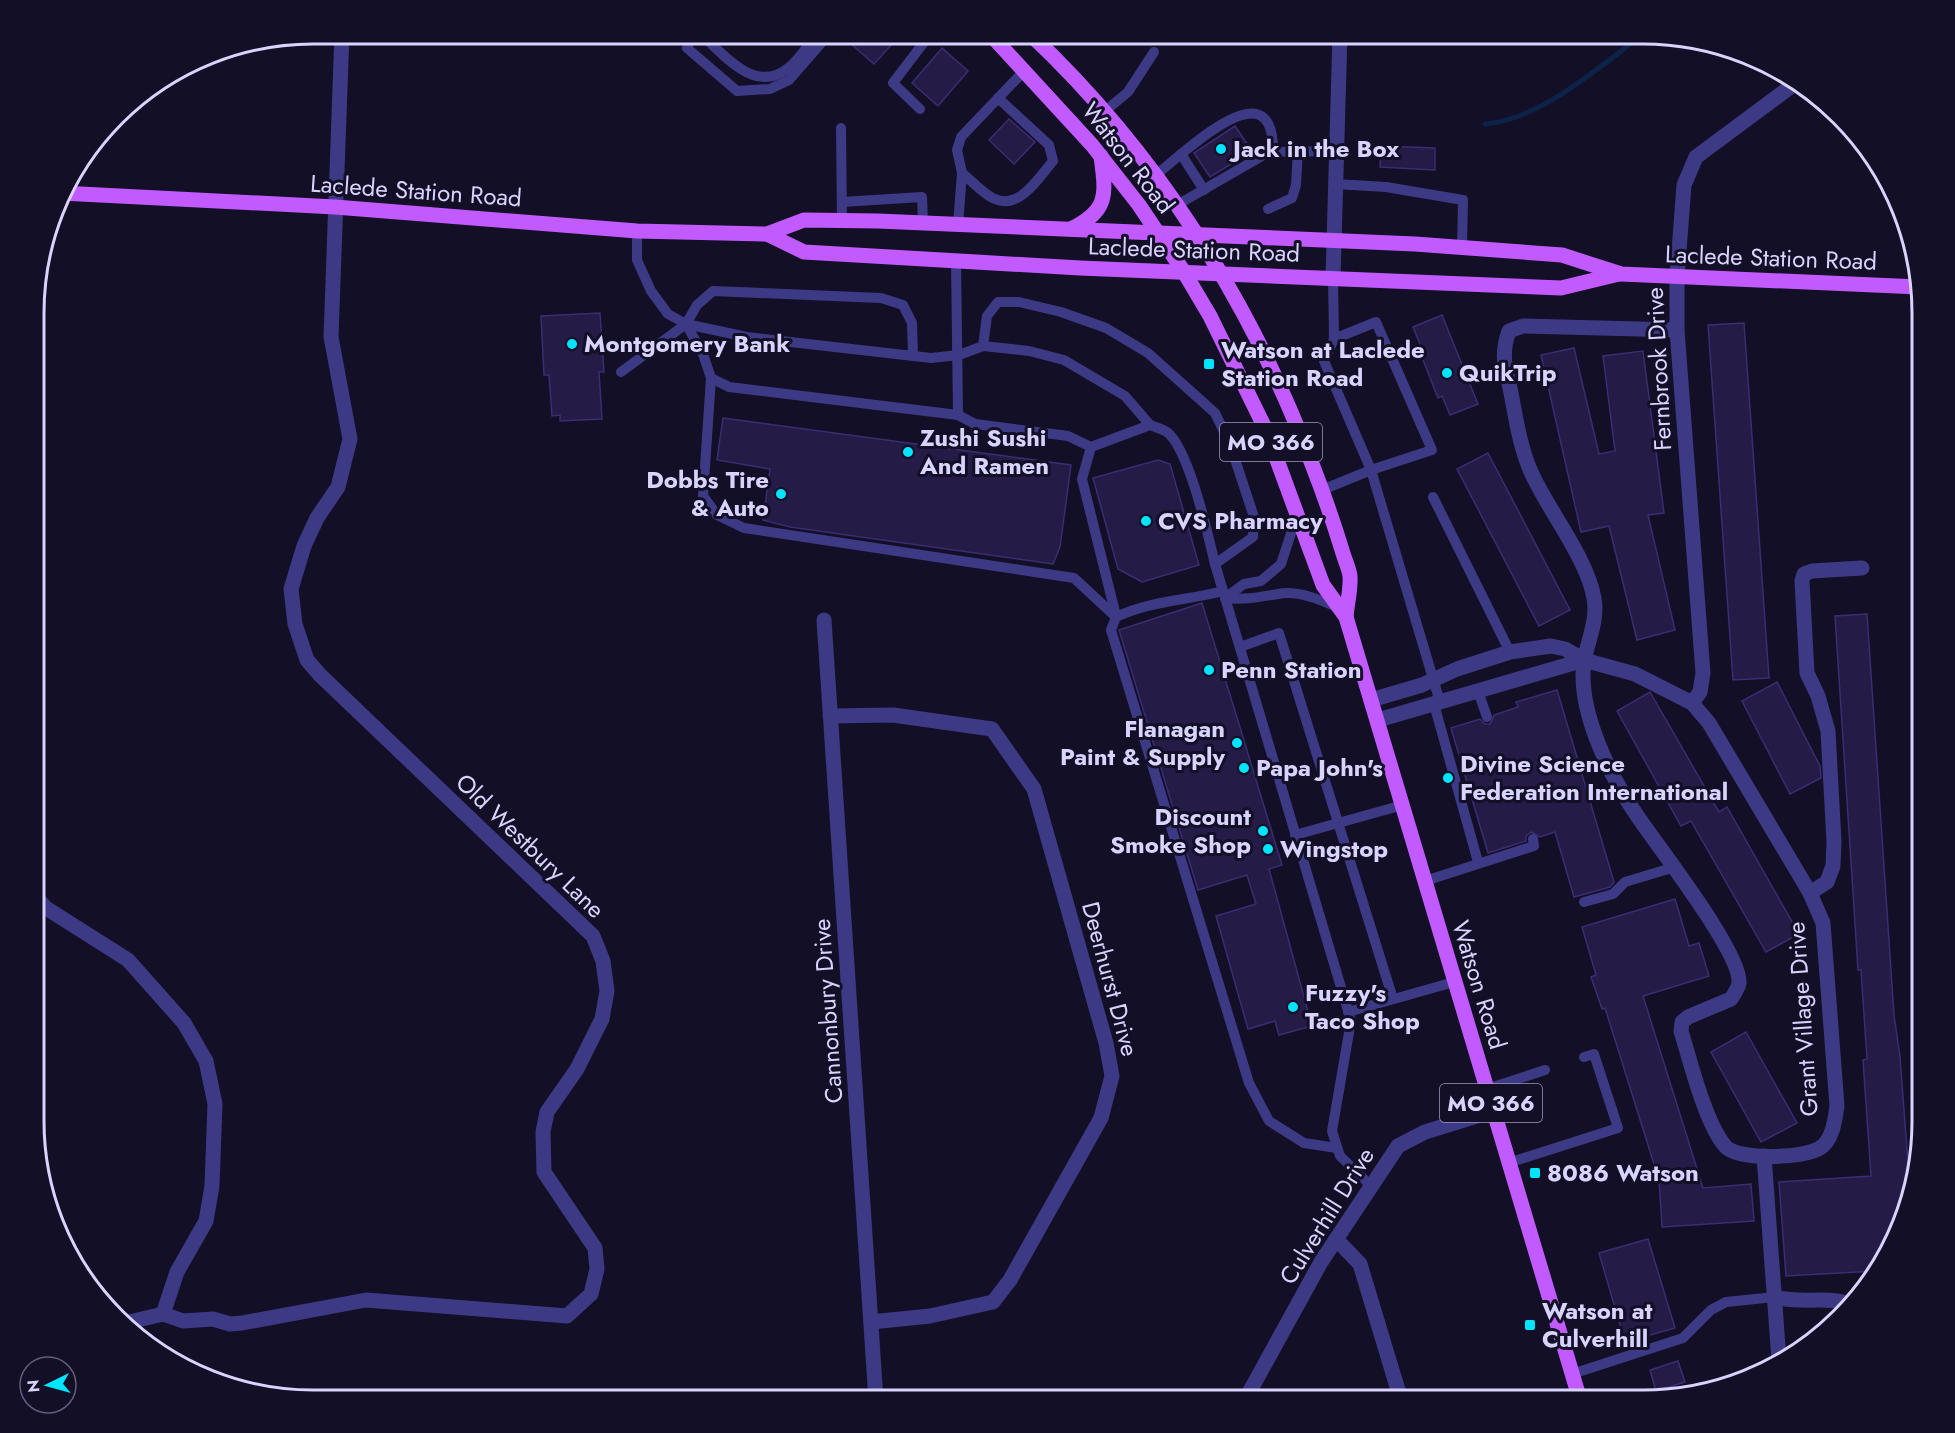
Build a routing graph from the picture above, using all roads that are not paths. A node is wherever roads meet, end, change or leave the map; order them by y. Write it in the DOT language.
graph roads {
  1 [pos="342,44"];
  2 [pos="689,44"];
  3 [pos="712,44"];
  4 [pos="809,44"];
  5 [pos="820,44"];
  6 [pos="923,44"];
  7 [pos="1000,44"];
  8 [pos="1040,44"];
  9 [pos="1340,44"];
  10 [pos="1154,52"];
  11 [pos="1025,69"];
  12 [pos="1790,88"];
  13 [pos="998,98"];
  14 [pos="920,109"];
  15 [pos="1105,111"];
  16 [pos="841,128"];
  17 [pos="1298,150"];
  18 [pos="1273,152"];
  19 [pos="1336,152"];
  20 [pos="1181,154"];
  21 [pos="1101,156"];
  22 [pos="962,173"];
  23 [pos="1156,175"];
  24 [pos="1335,184"];
  25 [pos="1204,190"];
  26 [pos="71,194"];
  27 [pos="842,202"];
  28 [pos="1177,205"];
  29 [pos="335,207"];
  30 [pos="1268,209"];
  31 [pos="842,221"];
  32 [pos="923,223"];
  33 [pos="958,225"];
  34 [pos="1070,230"];
  35 [pos="637,231"];
  36 [pos="768,234"];
  37 [pos="1159,234"];
  38 [pos="1197,235"];
  39 [pos="1334,240"];
  40 [pos="1462,247"];
  41 [pos="956,260"];
  42 [pos="1184,272"];
  43 [pos="1221,274"];
  44 [pos="1621,274"];
  45 [pos="1677,277"];
  46 [pos="1333,278"];
  47 [pos="1910,287"];
  48 [pos="686,324"];
  49 [pos="1677,330"];
  50 [pos="1334,339"];
  51 [pos="982,346"];
  52 [pos="959,355"];
  53 [pos="913,356"];
  54 [pos="621,372"];
  55 [pos="711,378"];
  56 [pos="958,415"];
  57 [pos="1150,425"];
  58 [pos="1091,447"];
  59 [pos="1371,470"];
  60 [pos="1322,490"];
  61 [pos="1433,497"];
  62 [pos="1298,512"];
  63 [pos="1215,564"];
  64 [pos="1862,568"];
  65 [pos="1224,595"];
  66 [pos="1343,612"];
  67 [pos="1116,616"];
  68 [pos="824,620"];
  69 [pos="1240,646"];
  70 [pos="1510,652"];
  71 [pos="1584,660"];
  72 [pos="1434,680"];
  73 [pos="1478,691"];
  74 [pos="1371,700"];
  75 [pos="1437,703"];
  76 [pos="1692,703"];
  77 [pos="830,716"];
  78 [pos="1487,717"];
  79 [pos="1378,720"];
  80 [pos="1403,805"];
  81 [pos="1339,823"];
  82 [pos="1295,836"];
  83 [pos="1533,839"];
  84 [pos="1478,861"];
  85 [pos="1675,867"];
  86 [pos="1425,881"];
  87 [pos="1810,893"];
  88 [pos="1584,902"];
  89 [pos="44,906"];
  90 [pos="1454,982"];
  91 [pos="1393,999"];
  92 [pos="1348,1012"];
  93 [pos="1584,1057"];
  94 [pos="1545,1070"];
  95 [pos="1487,1089"];
  96 [pos="1493,1111"];
  97 [pos="1337,1149"];
  98 [pos="1764,1156"];
  99 [pos="1508,1163"];
  100 [pos="1371,1186"];
  101 [pos="1336,1239"];
  102 [pos="1775,1297"];
  103 [pos="1842,1301"];
  104 [pos="164,1314"];
  105 [pos="133,1321"];
  106 [pos="871,1322"];
  107 [pos="1778,1352"];
  108 [pos="1572,1374"];
  109 [pos="875,1390"];
  110 [pos="1251,1390"];
  111 [pos="1398,1390"];
  112 [pos="1577,1390"];
  1 -- 29 [label="street, Old Westbury Lane"];
  2 -- 5 [label="lane"];
  3 -- 4 [label="lane"];
  6 -- 14 [label="lane"];
  7 -- 11 [label="main road, Watson Road / MO 366"];
  8 -- 15 [label="main road, Watson Road / MO 366"];
  9 -- 19 [label="street"];
  10 -- 15 [label="lane"];
  11 -- 13 [label="lane"];
  11 -- 21 [label="main road, Watson Road / MO 366"];
  12 -- 45 [label="street, Fernbrook Drive"];
  13 -- 22 [label="lane"];
  13 -- 22 [label="lane"];
  15 -- 23 [label="main road, Watson Road / MO 366"];
  16 -- 27 [label="lane"];
  17 -- 18 [label="lane"];
  17 -- 19 [label="lane"];
  17 -- 30 [label="lane"];
  18 -- 20 [label="lane"];
  18 -- 25 [label="lane"];
  19 -- 24 [label="street"];
  20 -- 23 [label="lane"];
  20 -- 25 [label="lane"];
  21 -- 34 [label="main road"];
  21 -- 37 [label="main road, Watson Road / MO 366"];
  22 -- 33 [label="lane"];
  23 -- 28 [label="main road, Watson Road / MO 366"];
  24 -- 39 [label="street"];
  24 -- 40 [label="lane"];
  25 -- 28 [label="lane"];
  26 -- 29 [label="main road, Laclede Station Road"];
  27 -- 31 [label="lane"];
  27 -- 32 [label="lane"];
  28 -- 38 [label="main road, Watson Road / MO 366"];
  29 -- 35 [label="main road, Laclede Station Road"];
  29 -- 104 [label="street, Old Westbury Lane"];
  31 -- 32 [label="main road, Laclede Station Road"];
  31 -- 36 [label="main road, Laclede Station Road"];
  32 -- 33 [label="main road, Laclede Station Road"];
  33 -- 34 [label="main road, Laclede Station Road"];
  34 -- 37 [label="main road, Laclede Station Road"];
  35 -- 36 [label="main road, Laclede Station Road"];
  35 -- 48 [label="lane"];
  36 -- 41 [label="main road, Laclede Station Road"];
  37 -- 38 [label="main road, Laclede Station Road"];
  37 -- 42 [label="main road, Watson Road / MO 366"];
  38 -- 39 [label="main road, Laclede Station Road"];
  38 -- 43 [label="main road, Watson Road / MO 366"];
  39 -- 40 [label="main road, Laclede Station Road"];
  39 -- 46 [label="street"];
  40 -- 44 [label="main road, Laclede Station Road"];
  41 -- 42 [label="main road, Laclede Station Road"];
  41 -- 52 [label="lane"];
  42 -- 43 [label="main road, Laclede Station Road"];
  42 -- 62 [label="main road, Watson Road / MO 366"];
  43 -- 46 [label="main road, Laclede Station Road"];
  43 -- 60 [label="main road, Watson Road / MO 366"];
  44 -- 45 [label="main road, Laclede Station Road"];
  44 -- 46 [label="main road, Laclede Station Road"];
  45 -- 47 [label="main road, Laclede Station Road"];
  45 -- 49 [label="street, Fernbrook Drive"];
  46 -- 50 [label="lane"];
  48 -- 53 [label="lane"];
  48 -- 53 [label="lane"];
  48 -- 54 [label="lane"];
  48 -- 55 [label="lane"];
  49 -- 71 [label="street"];
  49 -- 76 [label="street, Fernbrook Drive"];
  50 -- 59 [label="lane"];
  50 -- 59 [label="lane"];
  51 -- 52 [label="lane"];
  51 -- 57 [label="lane"];
  51 -- 63 [label="lane"];
  52 -- 53 [label="lane"];
  52 -- 56 [label="lane"];
  55 -- 56 [label="lane"];
  55 -- 67 [label="lane"];
  56 -- 58 [label="lane"];
  57 -- 58 [label="lane"];
  57 -- 63 [label="lane"];
  58 -- 67 [label="lane"];
  59 -- 60 [label="lane"];
  59 -- 72 [label="lane"];
  60 -- 66 [label="main road, Watson Road / MO 366"];
  61 -- 70 [label="lane"];
  62 -- 65 [label="lane"];
  62 -- 66 [label="main road, Watson Road / MO 366"];
  63 -- 65 [label="lane"];
  64 -- 87 [label="street, Grant Village Drive"];
  65 -- 66 [label="lane"];
  65 -- 67 [label="lane"];
  65 -- 69 [label="lane"];
  66 -- 74 [label="main road, Watson Road / MO 366"];
  67 -- 97 [label="lane"];
  68 -- 77 [label="street, Cannonbury Drive"];
  69 -- 81 [label="lane"];
  69 -- 82 [label="lane"];
  70 -- 71 [label="street, Grant Village Drive"];
  70 -- 72 [label="street, Grant Village Drive"];
  71 -- 73 [label="street"];
  71 -- 76 [label="street, Grant Village Drive"];
  71 -- 85 [label="street"];
  72 -- 74 [label="street, Grant Village Drive"];
  72 -- 75 [label="lane"];
  73 -- 75 [label="street"];
  73 -- 78 [label="lane"];
  74 -- 79 [label="main road, Watson Road / MO 366"];
  75 -- 79 [label="street"];
  75 -- 84 [label="lane"];
  76 -- 87 [label="street, Grant Village Drive"];
  77 -- 106 [label="street, Cannonbury Drive"];
  77 -- 106 [label="street, Deerhurst Drive"];
  79 -- 80 [label="main road, Watson Road / MO 366"];
  80 -- 81 [label="lane"];
  80 -- 86 [label="main road, Watson Road / MO 366"];
  81 -- 82 [label="lane"];
  81 -- 91 [label="lane"];
  82 -- 92 [label="lane"];
  83 -- 84 [label="lane"];
  84 -- 86 [label="lane"];
  85 -- 88 [label="lane"];
  85 -- 98 [label="street"];
  86 -- 90 [label="main road, Watson Road / MO 366"];
  87 -- 98 [label="street, Grant Village Drive"];
  89 -- 104 [label="street"];
  90 -- 91 [label="lane"];
  90 -- 95 [label="main road, Watson Road / MO 366"];
  91 -- 92 [label="lane"];
  92 -- 97 [label="lane"];
  93 -- 99 [label="lane"];
  94 -- 95 [label="lane"];
  95 -- 96 [label="main road, Watson Road / MO 366"];
  96 -- 99 [label="main road, Watson Road / MO 366"];
  96 -- 100 [label="street, Culverhill Drive"];
  97 -- 100 [label="lane"];
  98 -- 102 [label="street"];
  99 -- 108 [label="main road, Watson Road / MO 366"];
  100 -- 101 [label="street, Culverhill Drive"];
  101 -- 110 [label="street, Culverhill Drive"];
  101 -- 111 [label="street"];
  102 -- 103 [label="street"];
  102 -- 107 [label="street"];
  102 -- 108 [label="lane"];
  104 -- 105 [label="street, Old Westbury Lane"];
  106 -- 109 [label="street, Cannonbury Drive"];
  108 -- 112 [label="main road, Watson Road / MO 366"];
}
